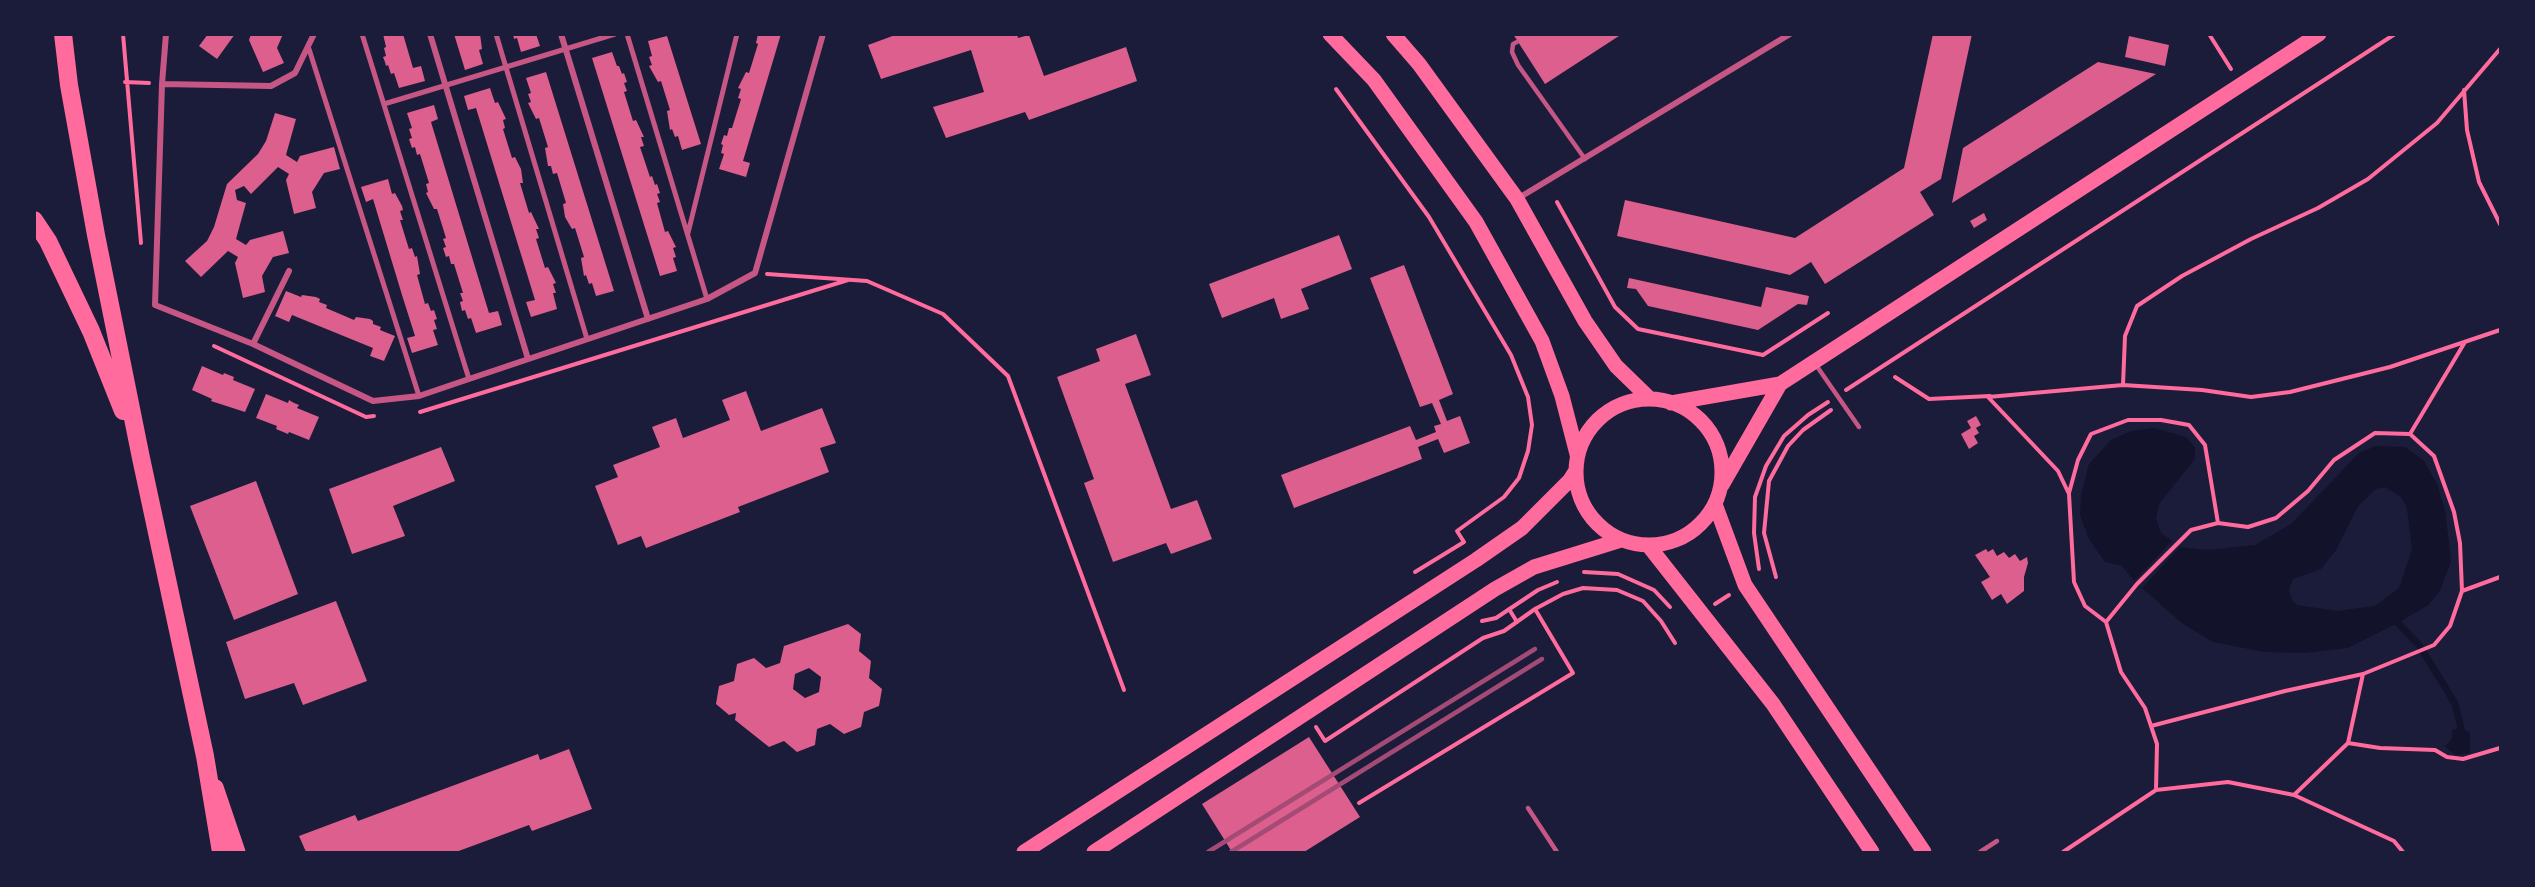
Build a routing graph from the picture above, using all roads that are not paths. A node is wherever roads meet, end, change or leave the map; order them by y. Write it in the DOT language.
graph roads {
  1 [pos="63,34"];
  2 [pos="166,34"];
  3 [pos="315,34"];
  4 [pos="362,34"];
  5 [pos="430,34"];
  6 [pos="496,34"];
  7 [pos="561,34"];
  8 [pos="615,34"];
  9 [pos="627,34"];
  10 [pos="737,34"];
  11 [pos="823,34"];
  12 [pos="1330,34"];
  13 [pos="1393,34"];
  14 [pos="1790,34"];
  15 [pos="2319,34"];
  16 [pos="1517,42"];
  17 [pos="309,49"];
  18 [pos="566,49"];
  19 [pos="506,67"];
  20 [pos="162,84"];
  21 [pos="446,86"];
  22 [pos="384,104"];
  23 [pos="1585,159"];
  24 [pos="1517,199"];
  25 [pos="34,220"];
  26 [pos="688,235"];
  27 [pos="289,271"];
  28 [pos="707,299"];
  29 [pos="648,319"];
  30 [pos="588,339"];
  31 [pos="253,344"];
  32 [pos="528,359"];
  33 [pos="1814,362"];
  34 [pos="469,379"];
  35 [pos="1780,384"];
  36 [pos="419,396"];
  37 [pos="1650,399"];
  38 [pos="1671,403"];
  39 [pos="1859,427"];
  40 [pos="1577,454"];
  41 [pos="141,458"];
  42 [pos="1575,472"];
  43 [pos="1721,487"];
  44 [pos="1715,504"];
  45 [pos="1621,540"];
  46 [pos="1648,546"];
  47 [pos="205,756"];
  48 [pos="1528,808"];
  49 [pos="1997,841"];
  50 [pos="221,852"];
  51 [pos="238,852"];
  52 [pos="1024,852"];
  53 [pos="1094,852"];
  54 [pos="1557,852"];
  55 [pos="1872,852"];
  56 [pos="1924,852"];
  57 [pos="1980,852"];
  1 -- 41 [label="highway"];
  2 -- 20 [label="street"];
  3 -- 17 [label="street"];
  4 -- 22 [label="street"];
  5 -- 21 [label="street"];
  6 -- 19 [label="street"];
  7 -- 18 [label="street"];
  8 -- 18 [label="street"];
  9 -- 26 [label="street"];
  10 -- 26 [label="street"];
  11 -- 28 [label="street"];
  12 -- 40 [label="main road"];
  13 -- 24 [label="main road"];
  14 -- 23 [label="street"];
  15 -- 33 [label="main road"];
  16 -- 23 [label="lane"];
  17 -- 20 [label="street"];
  17 -- 36 [label="street"];
  18 -- 19 [label="street"];
  18 -- 29 [label="street"];
  19 -- 21 [label="street"];
  19 -- 30 [label="street"];
  20 -- 31 [label="street"];
  21 -- 22 [label="street"];
  21 -- 32 [label="street"];
  22 -- 34 [label="street"];
  23 -- 24 [label="street"];
  24 -- 37 [label="main road"];
  25 -- 41 [label="highway"];
  26 -- 28 [label="street"];
  27 -- 31 [label="street"];
  28 -- 29 [label="street"];
  29 -- 30 [label="street"];
  30 -- 32 [label="street"];
  31 -- 36 [label="street"];
  32 -- 34 [label="street"];
  33 -- 35 [label="main road"];
  33 -- 39 [label="lane"];
  34 -- 36 [label="street"];
  35 -- 38 [label="main road"];
  35 -- 43 [label="main road"];
  37 -- 38 [label="main road"];
  37 -- 40 [label="main road"];
  38 -- 43 [label="main road"];
  40 -- 42 [label="main road"];
  41 -- 47 [label="highway"];
  42 -- 45 [label="main road"];
  42 -- 52 [label="main road"];
  43 -- 44 [label="main road"];
  44 -- 46 [label="main road"];
  44 -- 56 [label="main road"];
  45 -- 46 [label="main road"];
  45 -- 53 [label="main road"];
  46 -- 55 [label="main road"];
  47 -- 50 [label="highway"];
  47 -- 51 [label="main road"];
  48 -- 54 [label="lane"];
  49 -- 57 [label="lane"];
}
